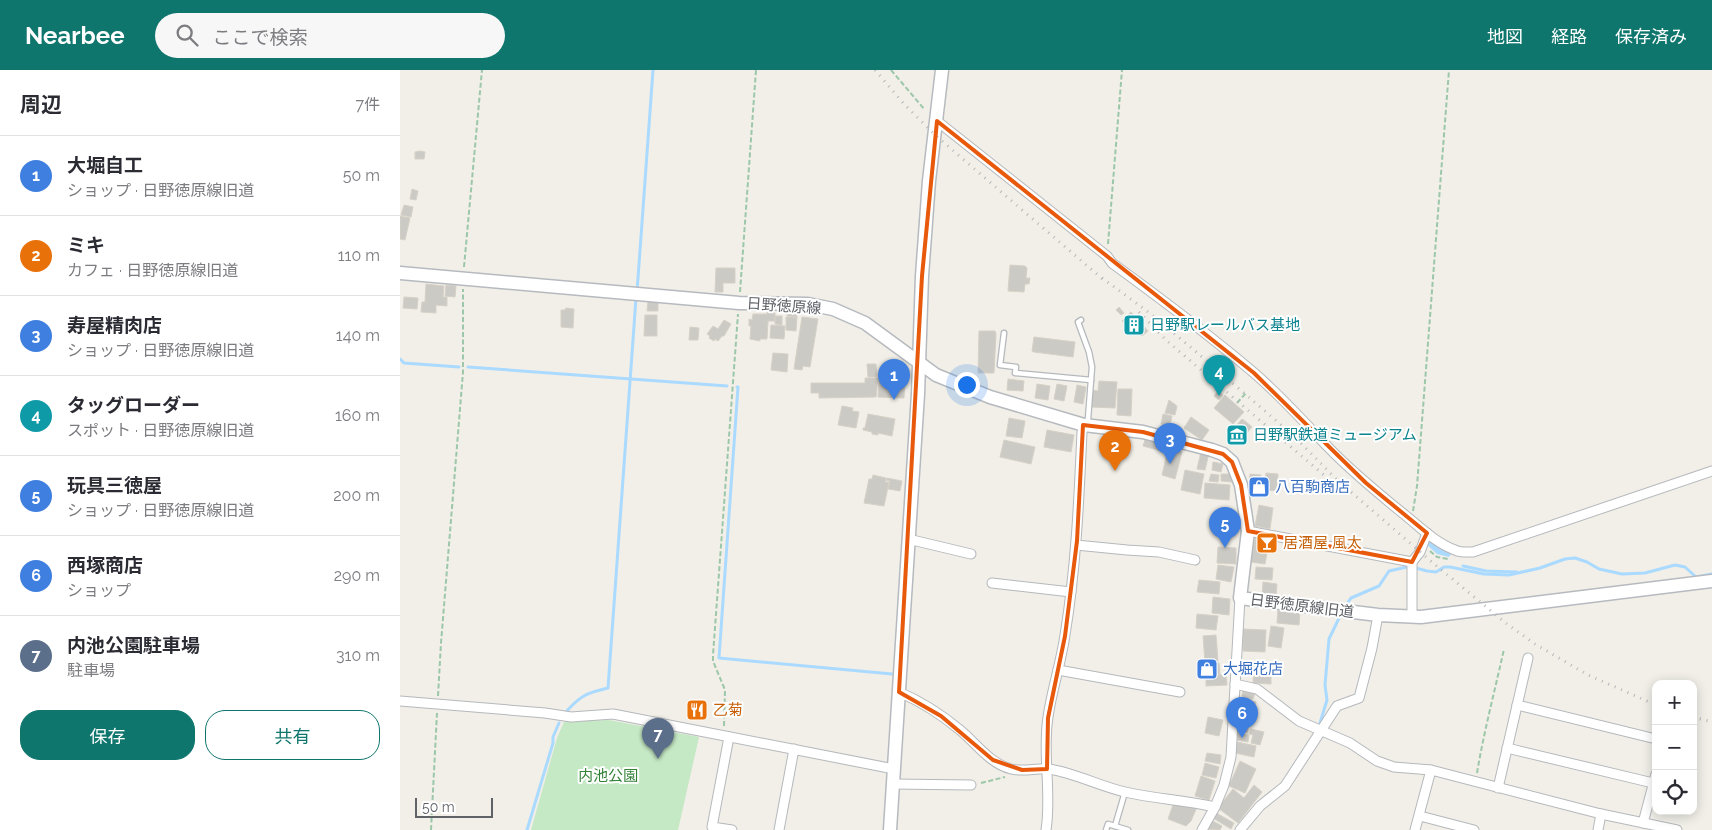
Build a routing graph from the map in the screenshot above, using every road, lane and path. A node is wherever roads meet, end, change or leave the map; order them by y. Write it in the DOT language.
graph roads {
  1 [pos="482,70"];
  2 [pos="756,70"];
  3 [pos="891,70"];
  4 [pos="942,70"];
  5 [pos="1122,70"];
  6 [pos="1449,70"];
  7 [pos="937,121"];
  8 [pos="1107,256"];
  9 [pos="400,273"];
  10 [pos="463,279"];
  11 [pos="739,302"];
  12 [pos="1081,320"];
  13 [pos="1004,333"];
  14 [pos="919,363"];
  15 [pos="1091,380"];
  16 [pos="1246,393"];
  17 [pos="1237,403"];
  18 [pos="1084,425"];
  19 [pos="1712,471"];
  20 [pos="1412,520"];
  21 [pos="1248,530"];
  22 [pos="1427,533"];
  23 [pos="908,539"];
  24 [pos="1076,545"];
  25 [pos="971,554"];
  26 [pos="1195,560"];
  27 [pos="1412,562"];
  28 [pos="992,582"];
  29 [pos="1712,582"];
  30 [pos="1071,592"];
  31 [pos="1240,598"];
  32 [pos="1378,615"];
  33 [pos="1412,617"];
  34 [pos="1504,649"];
  35 [pos="1528,658"];
  36 [pos="1058,670"];
  37 [pos="1235,684"];
  38 [pos="899,692"];
  39 [pos="1180,692"];
  40 [pos="400,701"];
  41 [pos="438,704"];
  42 [pos="1517,705"];
  43 [pos="1320,731"];
  44 [pos="726,737"];
  45 [pos="1652,737"];
  46 [pos="1507,748"];
  47 [pos="794,749"];
  48 [pos="894,769"];
  49 [pos="1047,769"];
  50 [pos="1022,770"];
  51 [pos="1431,770"];
  52 [pos="1652,778"];
  53 [pos="1475,782"];
  54 [pos="893,784"];
  55 [pos="971,785"];
  56 [pos="1498,788"];
  57 [pos="1652,790"];
  58 [pos="1125,792"];
  59 [pos="1215,807"];
  60 [pos="1601,814"];
  61 [pos="1420,816"];
  62 [pos="1643,823"];
  63 [pos="1115,826"];
  64 [pos="430,830"];
  65 [pos="732,830"];
  66 [pos="779,830"];
  67 [pos="890,830"];
  68 [pos="1046,830"];
  69 [pos="1106,830"];
  70 [pos="1128,830"];
  71 [pos="1202,830"];
  72 [pos="1240,830"];
  73 [pos="1415,830"];
  74 [pos="1474,830"];
  75 [pos="1598,830"];
  76 [pos="1677,830"];
  1 -- 10 [label="path"];
  2 -- 11 [label="path"];
  3 -- 7 [label="path"];
  4 -- 7 [label="street"];
  5 -- 8 [label="path"];
  6 -- 20 [label="path"];
  7 -- 8 [label="street"];
  7 -- 14 [label="street"];
  8 -- 20 [label="street"];
  9 -- 10 [label="street, 日野徳原線"];
  10 -- 11 [label="street, 日野徳原線"];
  10 -- 41 [label="path"];
  11 -- 14 [label="street, 日野徳原線"];
  11 -- 44 [label="path"];
  12 -- 15 [label="lane"];
  13 -- 15 [label="lane"];
  14 -- 18 [label="street, 日野徳原線旧道"];
  14 -- 23 [label="street"];
  15 -- 18 [label="lane"];
  16 -- 17 [label="path"];
  18 -- 21 [label="street, 日野徳原線旧道"];
  18 -- 24 [label="street"];
  19 -- 22 [label="street"];
  20 -- 22 [label="street"];
  21 -- 27 [label="street"];
  21 -- 31 [label="street, 日野徳原線旧道"];
  22 -- 27 [label="street"];
  23 -- 25 [label="street"];
  23 -- 38 [label="street"];
  24 -- 26 [label="street"];
  24 -- 30 [label="street"];
  27 -- 33 [label="street"];
  28 -- 30 [label="street"];
  29 -- 33 [label="street, 日野徳原線旧道"];
  30 -- 36 [label="street"];
  31 -- 32 [label="street, 日野徳原線旧道"];
  31 -- 37 [label="street"];
  32 -- 33 [label="street, 日野徳原線旧道"];
  32 -- 43 [label="street"];
  34 -- 53 [label="path"];
  35 -- 42 [label="street"];
  36 -- 39 [label="street"];
  36 -- 49 [label="street"];
  37 -- 43 [label="street"];
  37 -- 59 [label="street"];
  38 -- 48 [label="street"];
  38 -- 50 [label="street"];
  40 -- 41 [label="street"];
  41 -- 44 [label="street"];
  41 -- 64 [label="path"];
  42 -- 45 [label="street"];
  42 -- 46 [label="street"];
  43 -- 51 [label="street"];
  43 -- 72 [label="street"];
  44 -- 47 [label="street"];
  44 -- 65 [label="street"];
  46 -- 52 [label="street"];
  46 -- 56 [label="street"];
  47 -- 48 [label="street"];
  47 -- 66 [label="street"];
  48 -- 54 [label="street"];
  49 -- 50 [label="street"];
  49 -- 58 [label="street"];
  49 -- 68 [label="street"];
  50 -- 55 [label="path"];
  51 -- 53 [label="street"];
  51 -- 61 [label="street"];
  53 -- 56 [label="street"];
  54 -- 55 [label="street"];
  54 -- 67 [label="street"];
  56 -- 60 [label="street"];
  57 -- 62 [label="street"];
  58 -- 59 [label="street"];
  58 -- 63 [label="lane"];
  59 -- 71 [label="street"];
  60 -- 62 [label="street"];
  60 -- 75 [label="street"];
  61 -- 73 [label="street"];
  61 -- 74 [label="street"];
  62 -- 76 [label="street"];
  63 -- 69 [label="lane"];
  63 -- 70 [label="lane"];
}
